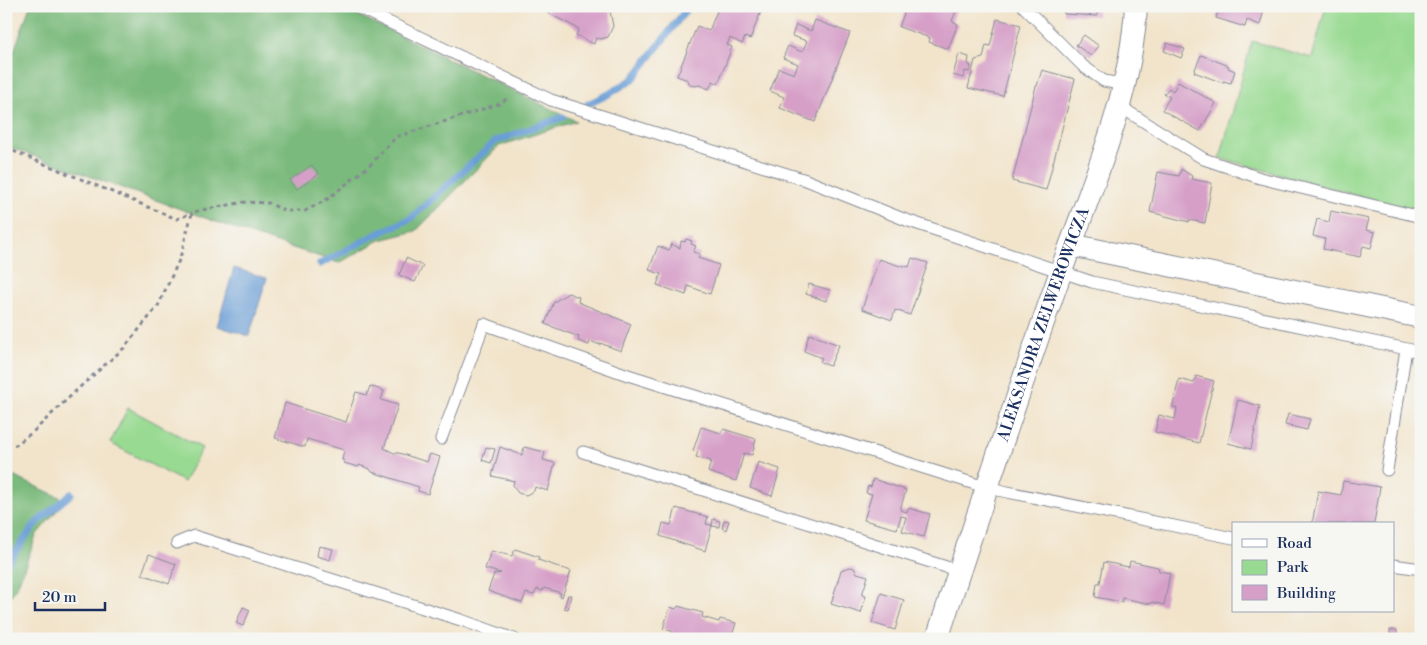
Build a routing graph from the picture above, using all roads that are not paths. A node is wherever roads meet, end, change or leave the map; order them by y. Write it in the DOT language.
graph roads {
  1 [pos="356,6"];
  2 [pos="1022,6"];
  3 [pos="1136,6"];
  4 [pos="1122,96"];
  5 [pos="1421,217"];
  6 [pos="1071,245"];
  7 [pos="1060,273"];
  8 [pos="1421,318"];
  9 [pos="1406,349"];
  10 [pos="1421,352"];
  11 [pos="441,439"];
  12 [pos="583,452"];
  13 [pos="1387,470"];
  14 [pos="988,488"];
  15 [pos="1232,538"];
  16 [pos="178,543"];
  17 [pos="1394,565"];
  18 [pos="1421,568"];
  19 [pos="959,571"];
  20 [pos="514,639"];
  21 [pos="937,639"];
  1 -- 7 [label="lane"];
  2 -- 4 [label="lane"];
  3 -- 4 [label="street, ALEKSANDRA ZELWEROWICZA"];
  4 -- 5 [label="lane"];
  4 -- 6 [label="street, ALEKSANDRA ZELWEROWICZA"];
  6 -- 7 [label="street, ALEKSANDRA ZELWEROWICZA"];
  6 -- 8 [label="street"];
  7 -- 9 [label="lane"];
  7 -- 14 [label="street, ALEKSANDRA ZELWEROWICZA"];
  9 -- 10 [label="lane"];
  9 -- 13 [label="lane"];
  11 -- 14 [label="lane"];
  12 -- 19 [label="lane"];
  14 -- 15 [label="lane"];
  14 -- 19 [label="street, ALEKSANDRA ZELWEROWICZA"];
  16 -- 20 [label="lane"];
  17 -- 18 [label="lane"];
  19 -- 21 [label="street, ALEKSANDRA ZELWEROWICZA"];
}
